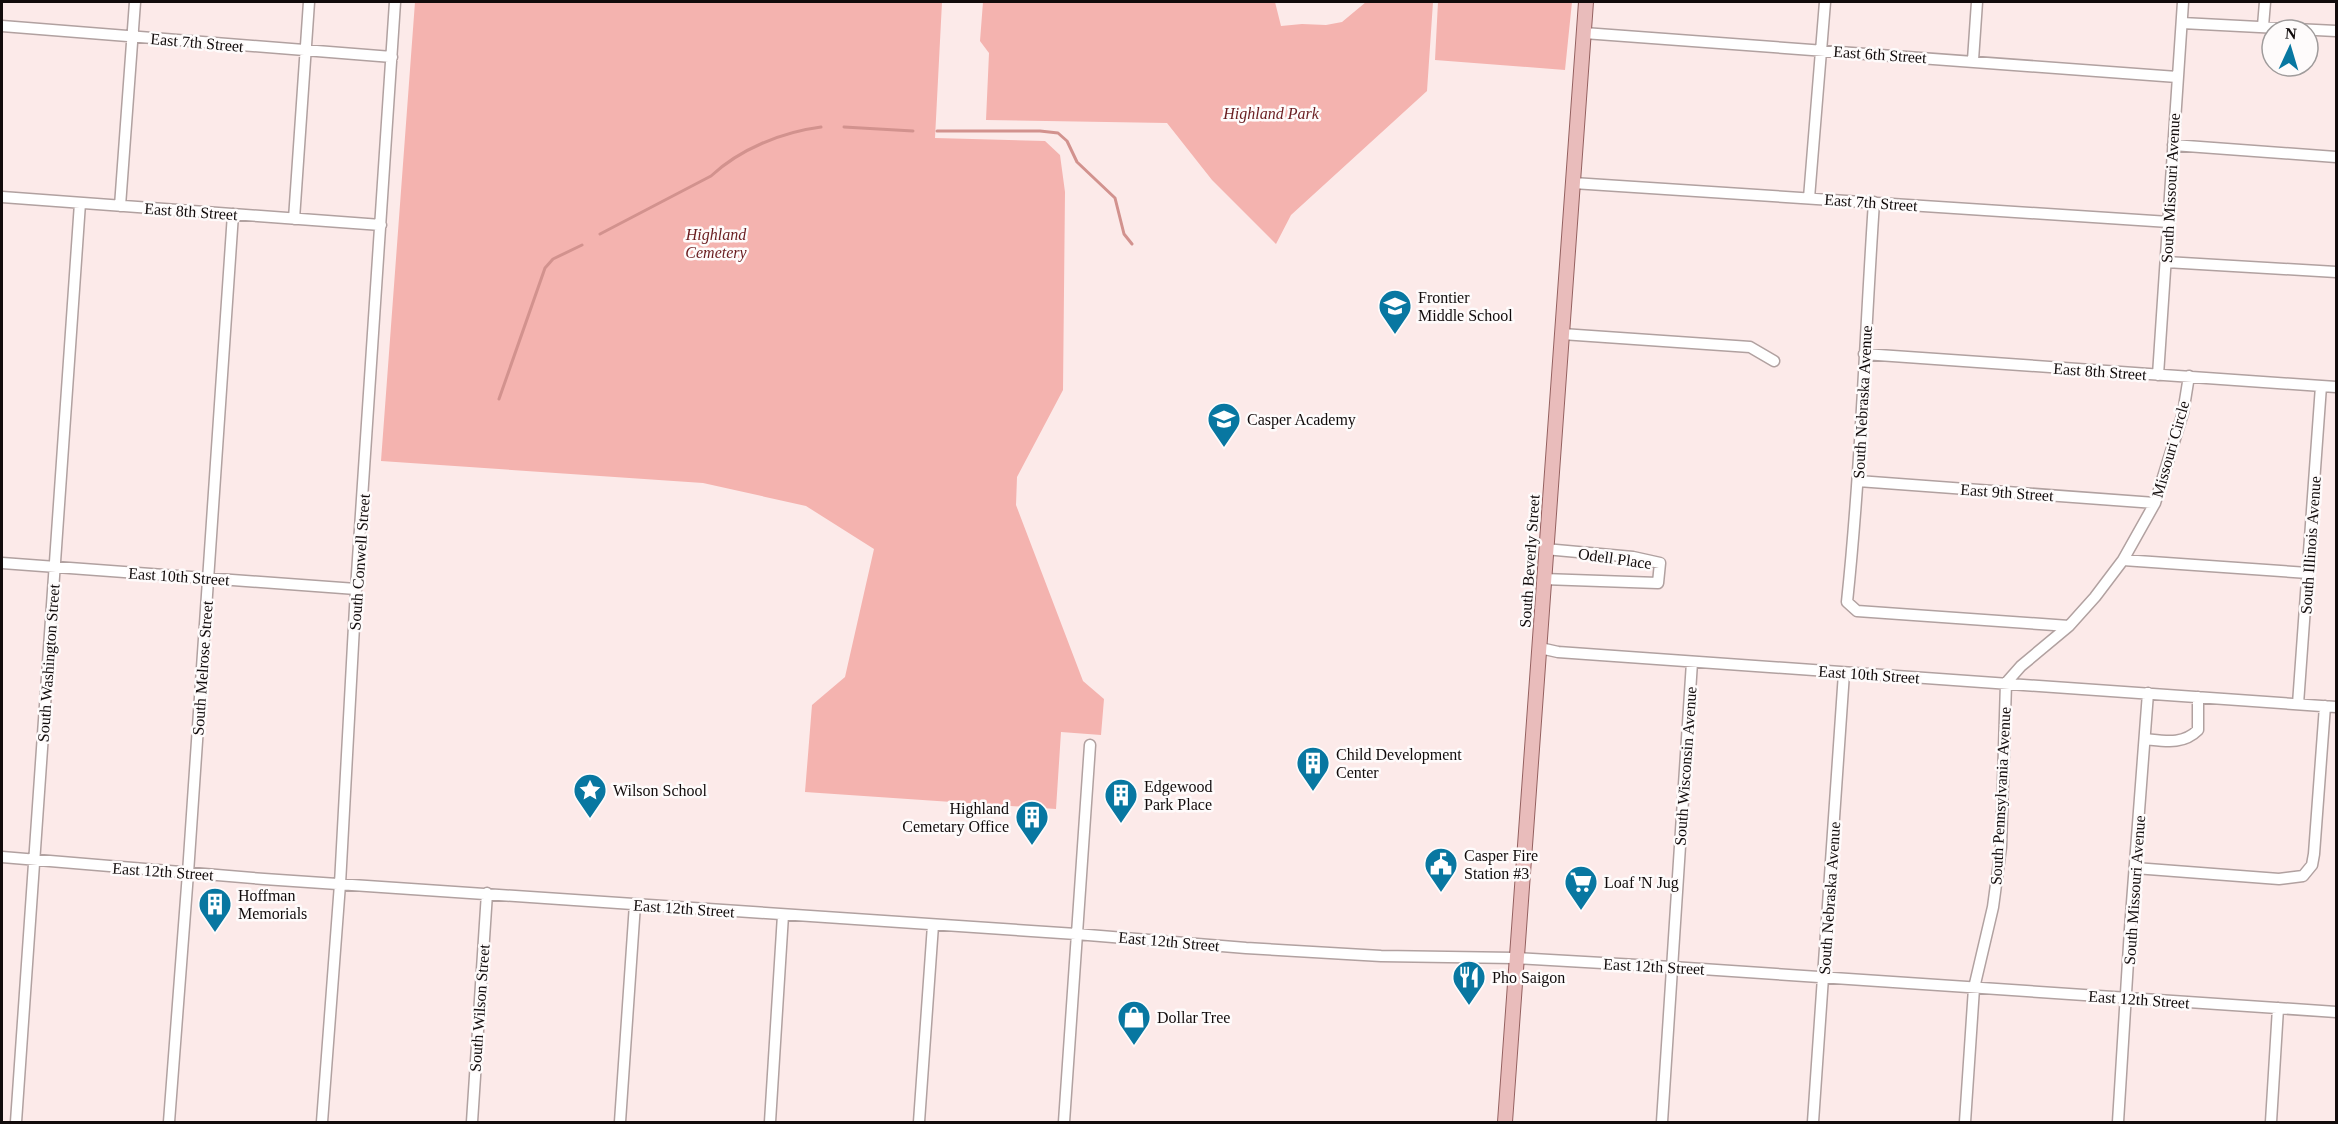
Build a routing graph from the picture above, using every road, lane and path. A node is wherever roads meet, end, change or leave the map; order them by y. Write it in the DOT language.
graph roads {
  1 [pos="135,2"];
  2 [pos="309,2"];
  3 [pos="395,2"];
  4 [pos="1586,2"];
  5 [pos="1824,2"];
  6 [pos="1977,2"];
  7 [pos="2183,2"];
  8 [pos="2265,2"];
  9 [pos="2264,18"];
  10 [pos="2182,22"];
  11 [pos="2,26"];
  12 [pos="2260,26"];
  13 [pos="2320,30"];
  14 [pos="2337,31"];
  15 [pos="1584,33"];
  16 [pos="133,36"];
  17 [pos="306,50"];
  18 [pos="1822,50"];
  19 [pos="392,57"];
  20 [pos="1973,60"];
  21 [pos="2177,77"];
  22 [pos="2173,145"];
  23 [pos="2337,157"];
  24 [pos="1573,183"];
  25 [pos="2,197"];
  26 [pos="1809,198"];
  27 [pos="1874,202"];
  28 [pos="80,203"];
  29 [pos="120,206"];
  30 [pos="233,214"];
  31 [pos="294,219"];
  32 [pos="2169,222"];
  33 [pos="381,225"];
  34 [pos="2166,262"];
  35 [pos="2337,272"];
  36 [pos="1562,334"];
  37 [pos="1864,354"];
  38 [pos="1774,361"];
  39 [pos="2158,375"];
  40 [pos="2189,376"];
  41 [pos="2321,386"];
  42 [pos="2337,387"];
  43 [pos="1858,481"];
  44 [pos="2155,503"];
  45 [pos="1545,549"];
  46 [pos="2123,560"];
  47 [pos="2,564"];
  48 [pos="55,567"];
  49 [pos="2308,573"];
  50 [pos="207,578"];
  51 [pos="1543,579"];
  52 [pos="357,589"];
  53 [pos="2069,626"];
  54 [pos="1540,648"];
  55 [pos="1692,662"];
  56 [pos="1844,673"];
  57 [pos="2006,683"];
  58 [pos="2148,693"];
  59 [pos="2198,697"];
  60 [pos="2298,704"];
  61 [pos="2325,706"];
  62 [pos="2337,706"];
  63 [pos="2145,739"];
  64 [pos="1090,745"];
  65 [pos="2,857"];
  66 [pos="34,859"];
  67 [pos="2135,868"];
  68 [pos="188,873"];
  69 [pos="340,884"];
  70 [pos="487,893"];
  71 [pos="635,904"];
  72 [pos="783,915"];
  73 [pos="933,925"];
  74 [pos="1076,934"];
  75 [pos="1515,958"];
  76 [pos="1672,967"];
  77 [pos="1823,977"];
  78 [pos="1974,988"];
  79 [pos="2126,998"];
  80 [pos="2278,1008"];
  81 [pos="2337,1012"];
  82 [pos="16,1122"];
  83 [pos="169,1122"];
  84 [pos="322,1122"];
  85 [pos="472,1122"];
  86 [pos="620,1122"];
  87 [pos="770,1122"];
  88 [pos="919,1122"];
  89 [pos="1064,1122"];
  90 [pos="1505,1122"];
  91 [pos="1662,1122"];
  92 [pos="1813,1122"];
  93 [pos="1965,1122"];
  94 [pos="2118,1122"];
  95 [pos="2271,1122"];
  1 -- 16 [label="street"];
  2 -- 17 [label="street"];
  3 -- 19 [label="street, South Conwell Street"];
  4 -- 15 [label="main road, South Beverly Street"];
  5 -- 18 [label="street"];
  6 -- 20 [label="street"];
  7 -- 10 [label="street, South Missouri Avenue"];
  8 -- 9 [label="street"];
  10 -- 12 [label="street"];
  10 -- 21 [label="street, South Missouri Avenue"];
  11 -- 16 [label="street, East 7th Street"];
  13 -- 14 [label="street"];
  15 -- 18 [label="street, East 6th Street"];
  15 -- 24 [label="main road, South Beverly Street"];
  16 -- 17 [label="street, East 7th Street"];
  16 -- 29 [label="street"];
  17 -- 19 [label="street, East 7th Street"];
  17 -- 31 [label="street"];
  18 -- 20 [label="street, East 6th Street"];
  18 -- 26 [label="street"];
  19 -- 33 [label="street, South Conwell Street"];
  20 -- 21 [label="street, East 6th Street"];
  21 -- 22 [label="street, South Missouri Avenue"];
  22 -- 23 [label="street"];
  22 -- 32 [label="street, South Missouri Avenue"];
  24 -- 26 [label="street, East 7th Street"];
  24 -- 36 [label="main road, South Beverly Street"];
  25 -- 28 [label="street, East 8th Street"];
  26 -- 27 [label="street, East 7th Street"];
  27 -- 32 [label="street, East 7th Street"];
  27 -- 37 [label="street, South Nebraska Avenue"];
  28 -- 29 [label="street, East 8th Street"];
  28 -- 48 [label="street, South Washington Street"];
  29 -- 30 [label="street, East 8th Street"];
  30 -- 31 [label="street, East 8th Street"];
  30 -- 50 [label="street, South Melrose Street"];
  31 -- 33 [label="street, East 8th Street"];
  32 -- 34 [label="street, South Missouri Avenue"];
  33 -- 52 [label="street, South Conwell Street"];
  34 -- 35 [label="street"];
  34 -- 39 [label="street, South Missouri Avenue"];
  36 -- 38 [label="street"];
  36 -- 45 [label="main road, South Beverly Street"];
  37 -- 39 [label="street, East 8th Street"];
  37 -- 43 [label="street, South Nebraska Avenue"];
  39 -- 40 [label="street, East 8th Street"];
  40 -- 41 [label="street, East 8th Street"];
  40 -- 44 [label="street, Missouri Circle"];
  41 -- 42 [label="street, East 8th Street"];
  41 -- 49 [label="street, South Illinois Avenue"];
  43 -- 44 [label="street, East 9th Street"];
  43 -- 53 [label="street, South Nebraska Avenue"];
  44 -- 46 [label="street, Missouri Circle"];
  45 -- 51 [label="main road, South Beverly Street"];
  45 -- 51 [label="street, Odell Place"];
  46 -- 49 [label="street"];
  46 -- 53 [label="street, Missouri Circle"];
  47 -- 48 [label="street, East 10th Street"];
  48 -- 50 [label="street, East 10th Street"];
  48 -- 66 [label="street, South Washington Street"];
  49 -- 60 [label="street, South Illinois Avenue"];
  50 -- 52 [label="street, East 10th Street"];
  50 -- 68 [label="street, South Melrose Street"];
  51 -- 54 [label="main road, South Beverly Street"];
  52 -- 69 [label="street, South Conwell Street"];
  53 -- 57 [label="street, Missouri Circle"];
  54 -- 55 [label="street, East 10th Street"];
  54 -- 75 [label="main road, South Beverly Street"];
  55 -- 56 [label="street, East 10th Street"];
  55 -- 76 [label="street, South Wisconsin Avenue"];
  56 -- 57 [label="street, East 10th Street"];
  56 -- 77 [label="street, South Nebraska Avenue"];
  57 -- 58 [label="street, East 10th Street"];
  57 -- 78 [label="street, South Pennsylvania Avenue"];
  58 -- 59 [label="street, East 10th Street"];
  58 -- 63 [label="street, South Missouri Avenue"];
  59 -- 60 [label="street, East 10th Street"];
  59 -- 63 [label="street"];
  60 -- 61 [label="street, East 10th Street"];
  61 -- 62 [label="street, East 10th Street"];
  61 -- 67 [label="street"];
  63 -- 67 [label="street, South Missouri Avenue"];
  64 -- 74 [label="street"];
  65 -- 66 [label="street, East 12th Street"];
  66 -- 68 [label="street, East 12th Street"];
  66 -- 82 [label="street, South Washington Street"];
  67 -- 79 [label="street, South Missouri Avenue"];
  68 -- 69 [label="street, East 12th Street"];
  68 -- 83 [label="street, South Melrose Street"];
  69 -- 70 [label="street, East 12th Street"];
  69 -- 84 [label="street, South Conwell Street"];
  70 -- 71 [label="street, East 12th Street"];
  70 -- 85 [label="street, South Wilson Street"];
  71 -- 72 [label="street, East 12th Street"];
  71 -- 86 [label="street"];
  72 -- 73 [label="street, East 12th Street"];
  72 -- 87 [label="street"];
  73 -- 74 [label="street, East 12th Street"];
  73 -- 88 [label="street"];
  74 -- 75 [label="street, East 12th Street"];
  74 -- 89 [label="street"];
  75 -- 76 [label="street, East 12th Street"];
  75 -- 90 [label="main road, South Beverly Street"];
  76 -- 77 [label="street, East 12th Street"];
  76 -- 91 [label="street, South Wisconsin Avenue"];
  77 -- 78 [label="street, East 12th Street"];
  77 -- 92 [label="street, South Nebraska Avenue"];
  78 -- 79 [label="street, East 12th Street"];
  78 -- 93 [label="street, South Pennsylvania Avenue"];
  79 -- 80 [label="street, East 12th Street"];
  79 -- 94 [label="street, South Missouri Avenue"];
  80 -- 81 [label="street, East 12th Street"];
  80 -- 95 [label="street"];
}
